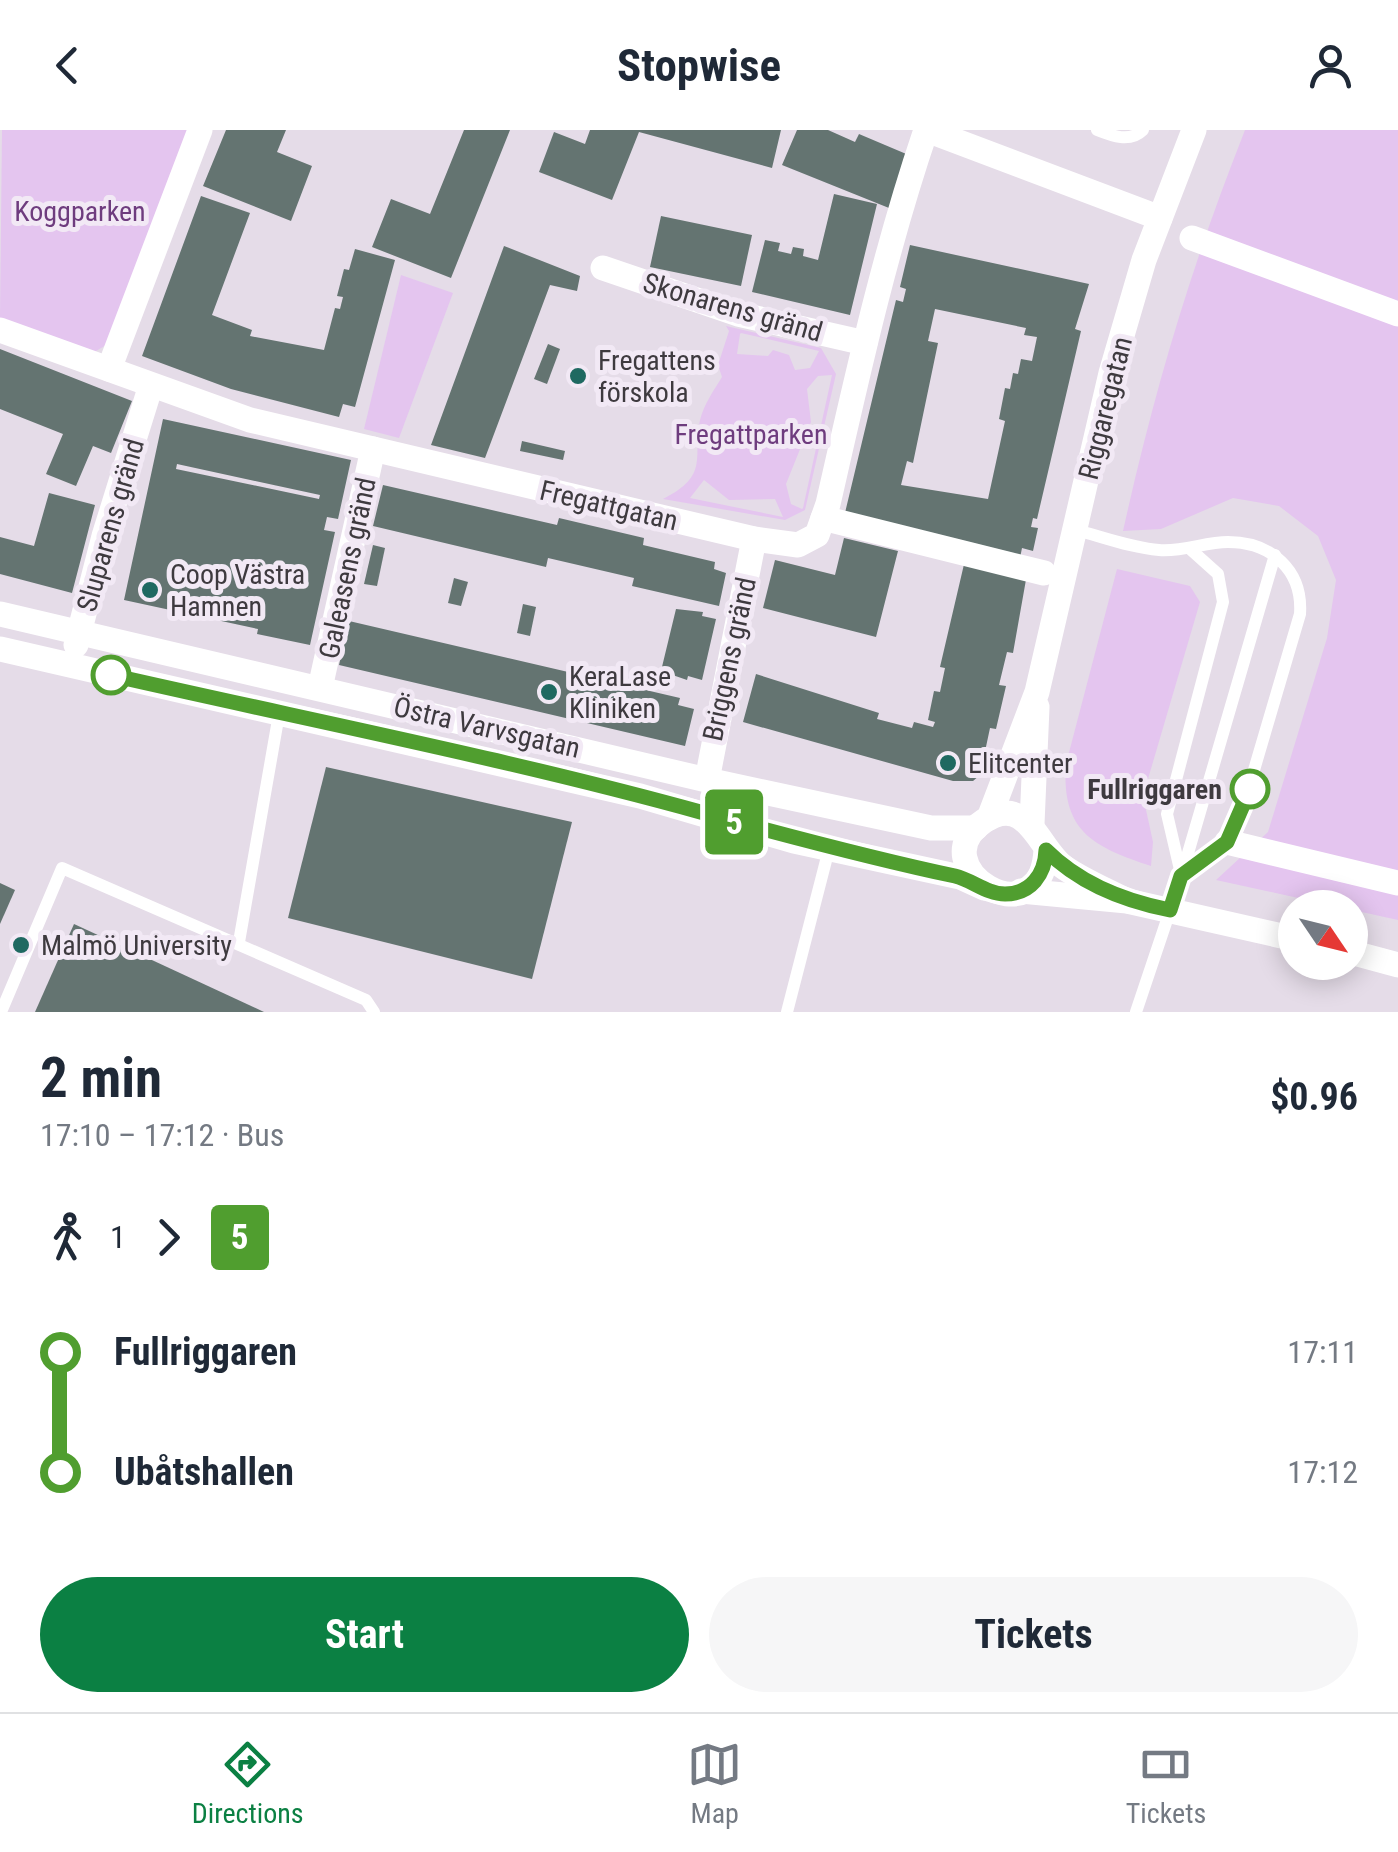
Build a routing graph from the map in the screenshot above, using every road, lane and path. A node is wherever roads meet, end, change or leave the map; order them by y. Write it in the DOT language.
graph roads {
  1 [pos="200,130"];
  2 [pos="927,130"];
  3 [pos="1097,130"];
  4 [pos="1143,130"];
  5 [pos="1194,130"];
  6 [pos="1160,218"];
  7 [pos="1192,238"];
  8 [pos="603,268"];
  9 [pos="1398,314"];
  10 [pos="0,330"];
  11 [pos="864,343"];
  12 [pos="109,369"];
  13 [pos="151,385"];
  14 [pos="373,449"];
  15 [pos="823,518"];
  16 [pos="1076,530"];
  17 [pos="754,539"];
  18 [pos="1189,548"];
  19 [pos="1275,554"];
  20 [pos="1044,573"];
  21 [pos="0,614"];
  22 [pos="79,632"];
  23 [pos="0,649"];
  24 [pos="72,666"];
  25 [pos="320,688"];
  26 [pos="1037,692"];
  27 [pos="279,714"];
  28 [pos="707,780"];
  29 [pos="982,823"];
  30 [pos="1032,824"];
  31 [pos="1227,842"];
  32 [pos="829,848"];
  33 [pos="1046,850"];
  34 [pos="1181,876"];
  35 [pos="1398,884"];
  36 [pos="984,888"];
  37 [pos="1022,891"];
  38 [pos="1126,901"];
  39 [pos="1170,910"];
  40 [pos="1278,935"];
  41 [pos="238,942"];
  42 [pos="1368,957"];
  43 [pos="1398,965"];
  44 [pos="1,1012"];
  45 [pos="374,1012"];
  46 [pos="788,1012"];
  47 [pos="1136,1012"];
  1 -- 12 [label="street"];
  2 -- 6 [label="street"];
  2 -- 11 [label="street"];
  3 -- 4 [label="lane"];
  5 -- 6 [label="street, Riggaregatan"];
  6 -- 16 [label="street, Riggaregatan"];
  7 -- 9 [label="street"];
  8 -- 11 [label="street, Skonarens gränd"];
  10 -- 12 [label="street, Fregattgatan"];
  11 -- 15 [label="street"];
  12 -- 13 [label="street, Fregattgatan"];
  13 -- 14 [label="street, Fregattgatan"];
  13 -- 22 [label="street, Sluparens gränd"];
  14 -- 17 [label="street, Fregattgatan"];
  14 -- 25 [label="street, Galeasens gränd"];
  15 -- 17 [label="street, Fregattgatan"];
  15 -- 20 [label="street"];
  16 -- 18 [label="lane"];
  16 -- 26 [label="street, Riggaregatan"];
  17 -- 28 [label="street, Briggens gränd"];
  18 -- 19 [label="lane"];
  18 -- 34 [label="lane"];
  19 -- 31 [label="lane"];
  19 -- 34 [label="lane"];
  21 -- 22 [label="street, Östra Varvsgatan"];
  22 -- 24 [label="street, Sluparens gränd"];
  22 -- 25 [label="street, Östra Varvsgatan"];
  23 -- 24 [label="street, Östra Varvsgatan"];
  24 -- 27 [label="street, Östra Varvsgatan"];
  25 -- 28 [label="street, Östra Varvsgatan"];
  26 -- 29 [label="street, Riggaregatan"];
  26 -- 30 [label="street, Riggaregatan"];
  27 -- 32 [label="street, Östra Varvsgatan"];
  27 -- 41 [label="lane"];
  28 -- 29 [label="street, Östra Varvsgatan"];
  29 -- 30 [label="street"];
  29 -- 36 [label="street"];
  30 -- 33 [label="street"];
  31 -- 34 [label="lane"];
  31 -- 35 [label="street"];
  32 -- 36 [label="street, Östra Varvsgatan"];
  32 -- 46 [label="lane"];
  33 -- 37 [label="street"];
  33 -- 38 [label="street"];
  34 -- 39 [label="lane"];
  36 -- 37 [label="street"];
  37 -- 38 [label="street"];
  38 -- 39 [label="street"];
  39 -- 40 [label="street"];
  39 -- 47 [label="lane"];
  41 -- 44 [label="lane"];
  41 -- 45 [label="lane"];
  42 -- 43 [label="street"];
}
